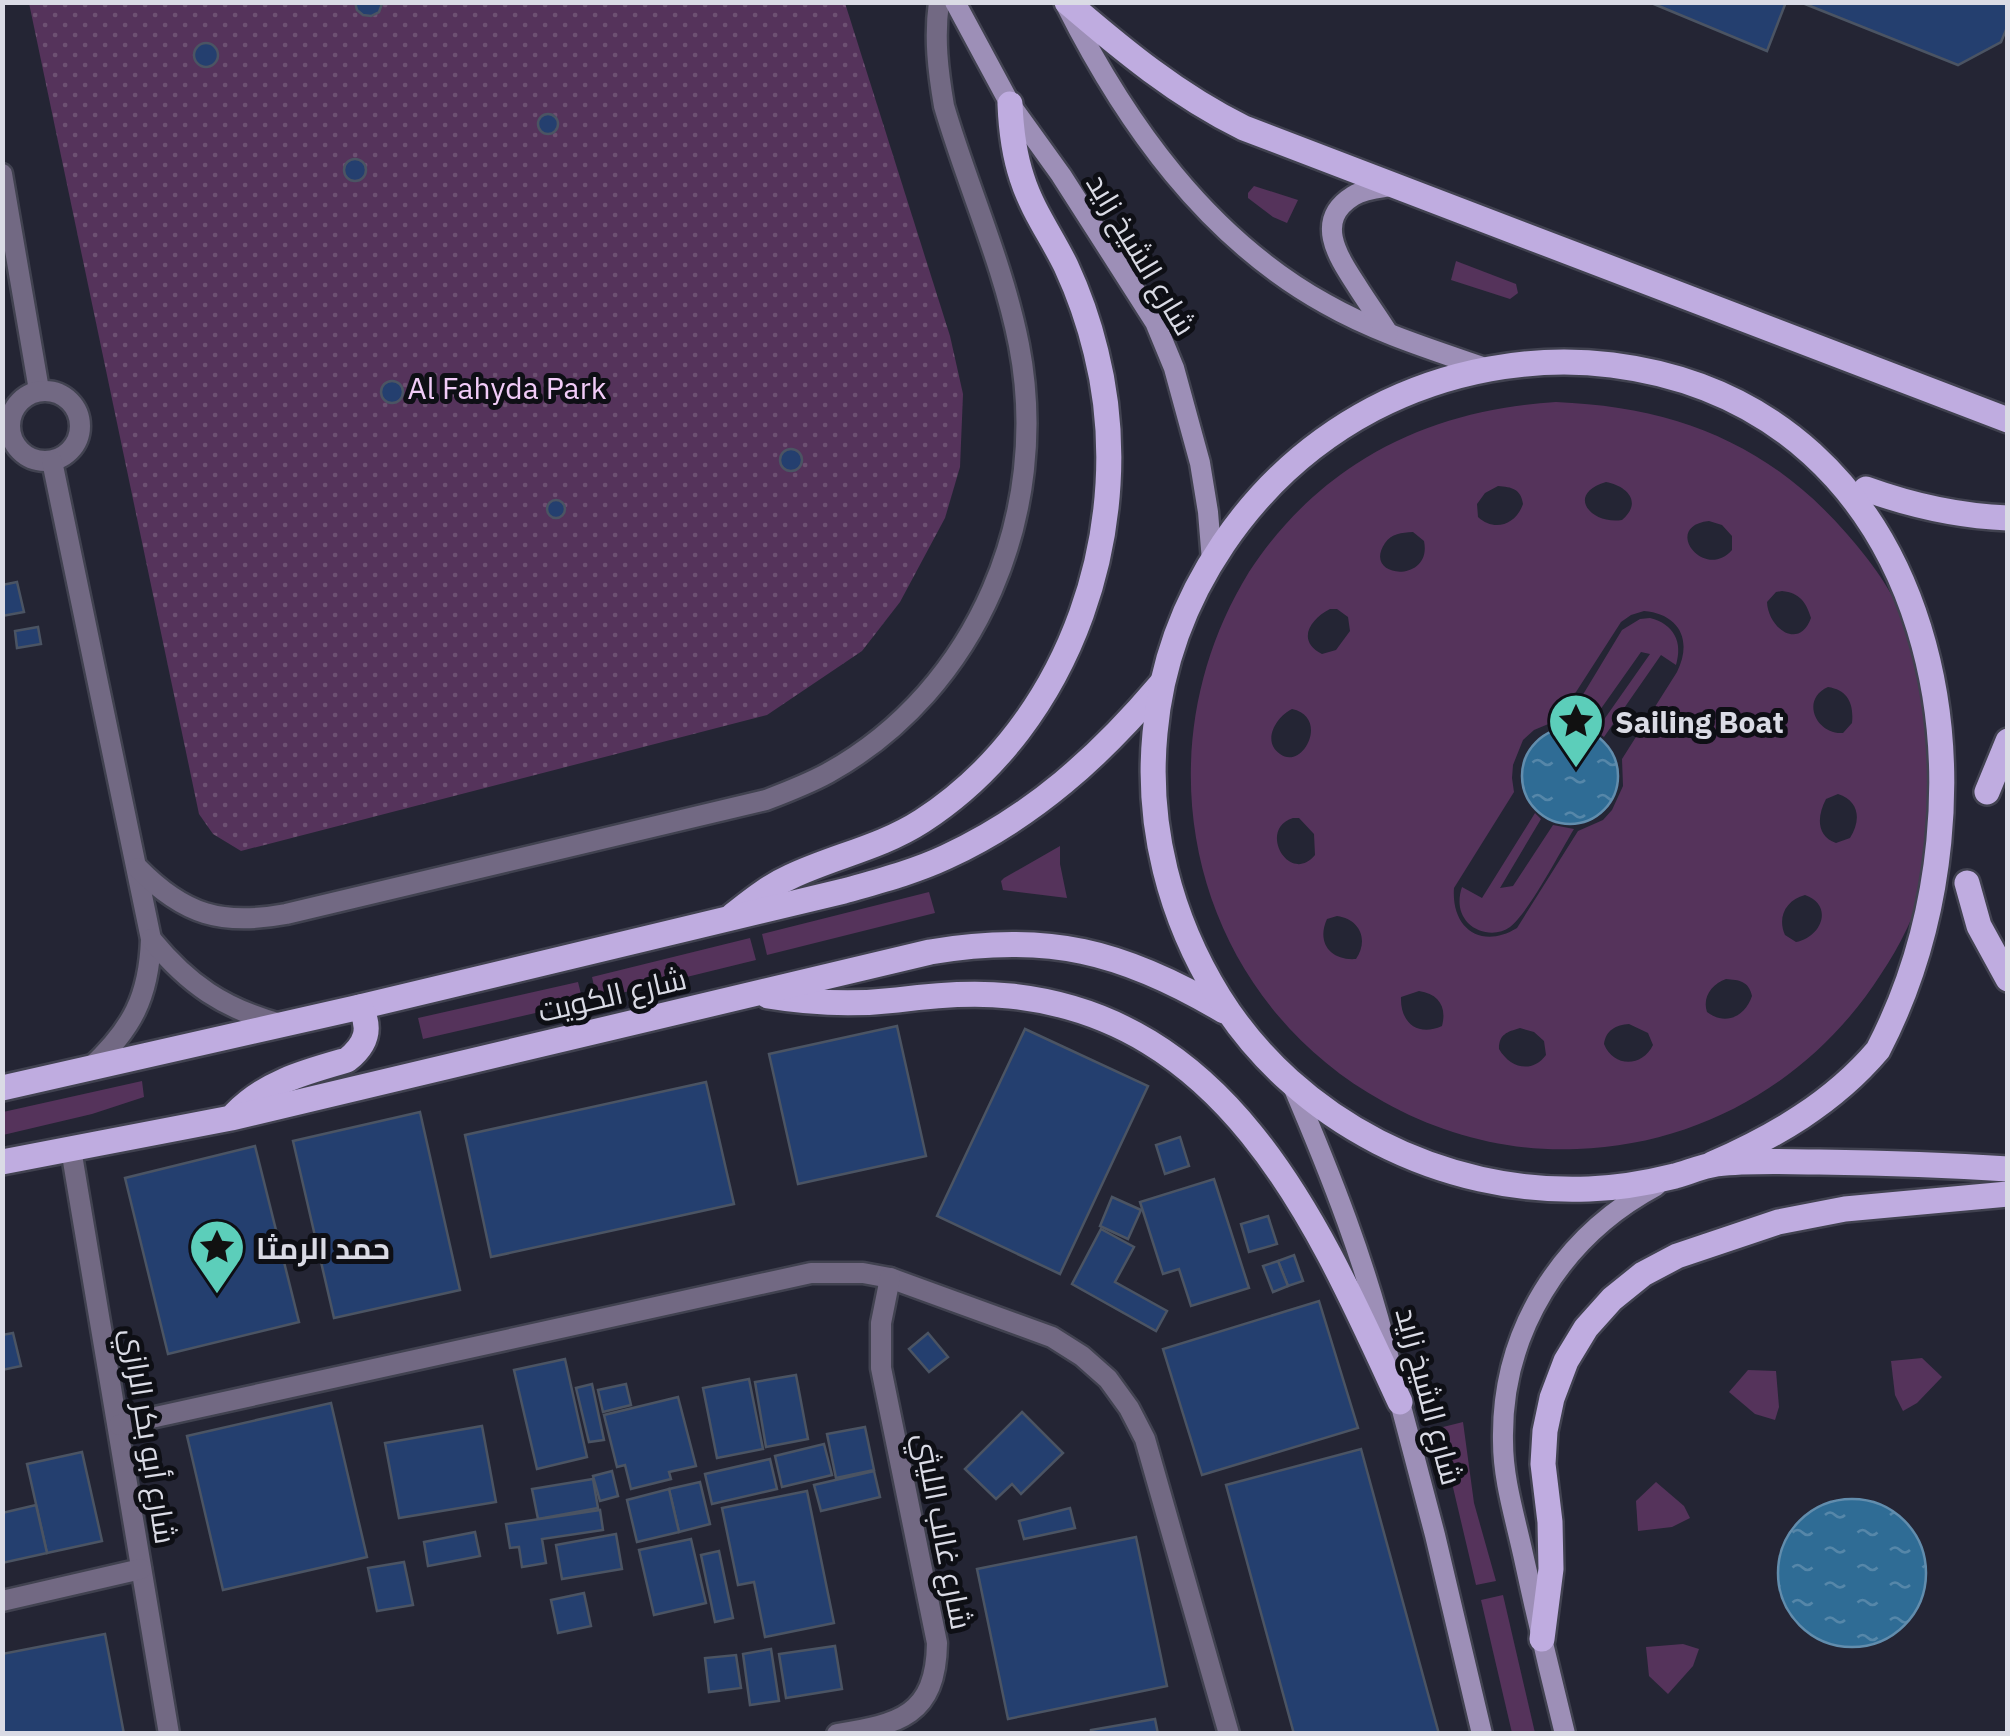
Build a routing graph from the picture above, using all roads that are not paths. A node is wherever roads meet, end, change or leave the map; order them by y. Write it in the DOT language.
graph roads {
  1 [pos="939,2"];
  2 [pos="955,2"];
  3 [pos="1066,2"];
  4 [pos="1010,104"];
  5 [pos="2,174"];
  6 [pos="1391,186"];
  7 [pos="1389,335"];
  8 [pos="1488,369"];
  9 [pos="38,390"];
  10 [pos="2008,420"];
  11 [pos="6,435"];
  12 [pos="52,460"];
  13 [pos="1862,488"];
  14 [pos="2008,518"];
  15 [pos="1909,546"];
  16 [pos="1212,561"];
  17 [pos="1163,682"];
  18 [pos="1978,740"];
  19 [pos="2008,741"];
  20 [pos="138,868"];
  21 [pos="728,919"];
  22 [pos="151,939"];
  23 [pos="2008,979"];
  24 [pos="753,994"];
  25 [pos="360,1007"];
  26 [pos="1229,1014"];
  27 [pos="284,1025"];
  28 [pos="90,1068"];
  29 [pos="1291,1083"];
  30 [pos="2,1088"];
  31 [pos="231,1118"];
  32 [pos="71,1149"];
  33 [pos="2,1162"];
  34 [pos="1712,1164"];
  35 [pos="2008,1170"];
  36 [pos="1673,1176"];
  37 [pos="2008,1194"];
  38 [pos="890,1278"];
  39 [pos="1400,1402"];
  40 [pos="119,1425"];
  41 [pos="142,1569"];
  42 [pos="2,1601"];
  43 [pos="1542,1639"];
  44 [pos="169,1734"];
  45 [pos="836,1734"];
  46 [pos="1229,1734"];
  47 [pos="1482,1734"];
  48 [pos="1564,1734"];
  1 -- 20 [label="street"];
  2 -- 4 [label="main road, شارع الشيخ زايد"];
  3 -- 6 [label="main road"];
  3 -- 7 [label="main road, شارع الشيخ زايد"];
  4 -- 16 [label="main road, شارع الشيخ زايد"];
  4 -- 21 [label="main road"];
  5 -- 9 [label="street"];
  6 -- 7 [label="main road"];
  6 -- 10 [label="main road"];
  7 -- 8 [label="main road, شارع الشيخ زايد"];
  8 -- 13 [label="main road"];
  8 -- 16 [label="main road"];
  9 -- 11 [label="street"];
  9 -- 12 [label="street"];
  11 -- 12 [label="street"];
  12 -- 20 [label="street"];
  13 -- 14 [label="main road"];
  13 -- 15 [label="main road"];
  16 -- 17 [label="main road"];
  17 -- 21 [label="main road, شارع الكويت"];
  17 -- 26 [label="main road"];
  18 -- 19 [label="main road"];
  20 -- 22 [label="street"];
  21 -- 25 [label="main road, شارع الكويت"];
  22 -- 27 [label="street"];
  22 -- 28 [label="street"];
  23 -- 34 [label="main road"];
  24 -- 26 [label="main road, شارع الكويت"];
  24 -- 31 [label="main road, شارع الكويت"];
  24 -- 39 [label="main road"];
  25 -- 27 [label="main road, شارع الكويت"];
  25 -- 31 [label="main road"];
  26 -- 29 [label="main road"];
  27 -- 28 [label="main road, شارع الكويت"];
  28 -- 30 [label="main road, شارع الكويت"];
  29 -- 36 [label="main road"];
  29 -- 39 [label="main road, شارع الشيخ زايد"];
  31 -- 32 [label="main road, شارع الكويت"];
  32 -- 33 [label="main road, شارع الكويت"];
  32 -- 40 [label="street, شارع أبو بكر الرازي"];
  34 -- 35 [label="main road"];
  34 -- 36 [label="main road"];
  36 -- 43 [label="main road, شارع الشيخ زايد"];
  37 -- 43 [label="main road"];
  38 -- 40 [label="street"];
  38 -- 45 [label="street, شارع غالب الليثي"];
  38 -- 46 [label="street"];
  39 -- 47 [label="main road, شارع الشيخ زايد"];
  40 -- 41 [label="street, شارع أبو بكر الرازي"];
  41 -- 42 [label="street"];
  41 -- 44 [label="street, شارع أبو بكر الرازي"];
  43 -- 48 [label="main road, شارع الشيخ زايد"];
}
